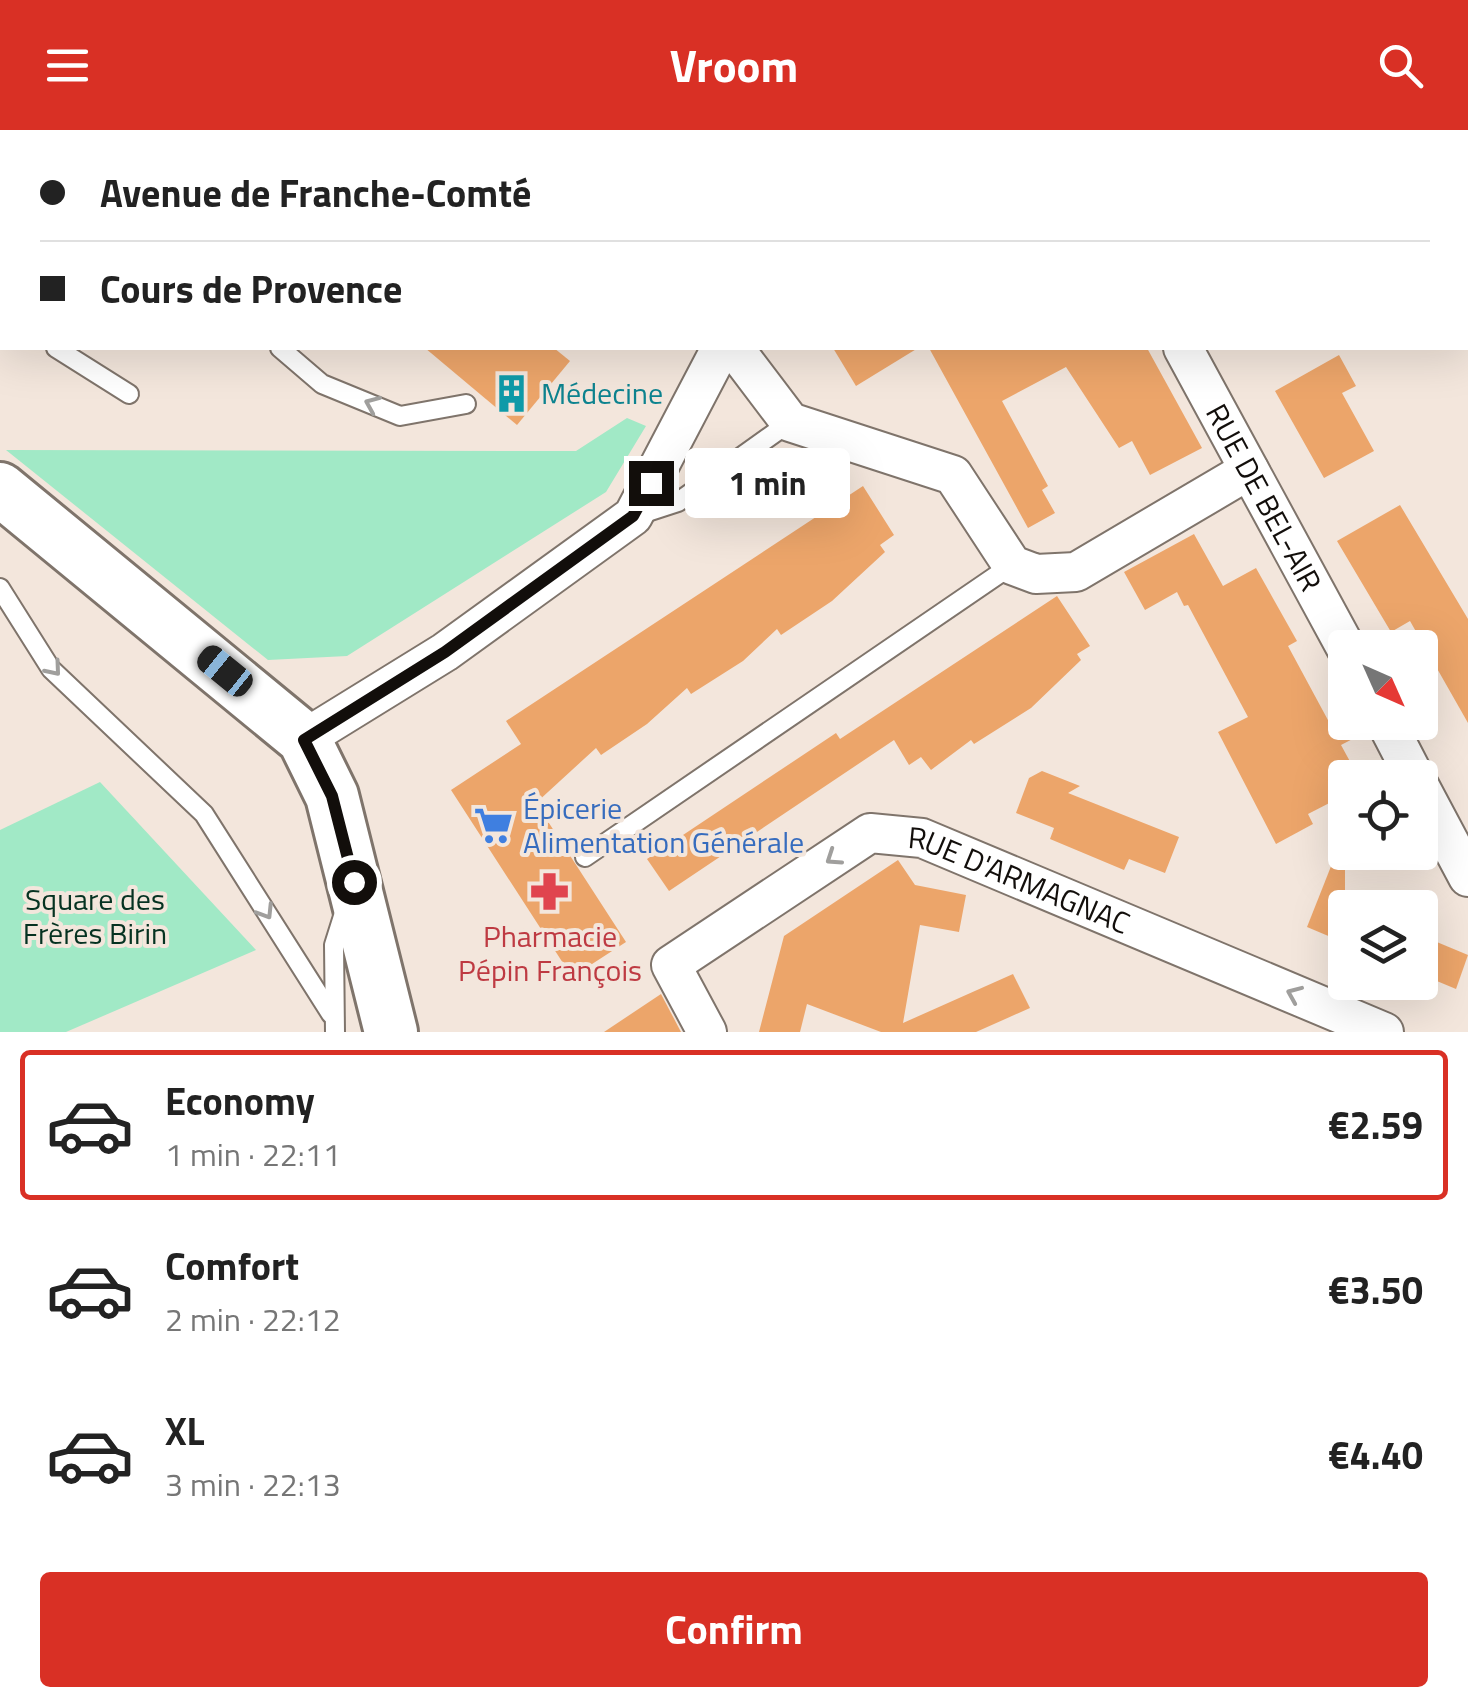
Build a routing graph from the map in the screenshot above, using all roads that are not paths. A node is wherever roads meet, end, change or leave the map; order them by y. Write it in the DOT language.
graph roads {
  1 [pos="59,350"];
  2 [pos="282,350"];
  3 [pos="720,350"];
  4 [pos="736,350"];
  5 [pos="1184,350"];
  6 [pos="130,394"];
  7 [pos="466,404"];
  8 [pos="790,422"];
  9 [pos="1249,470"];
  10 [pos="0,489"];
  11 [pos="633,516"];
  12 [pos="1012,565"];
  13 [pos="0,588"];
  14 [pos="1336,630"];
  15 [pos="304,740"];
  16 [pos="1438,820"];
  17 [pos="585,857"];
  18 [pos="1468,877"];
  19 [pos="354,882"];
  20 [pos="380,974"];
  21 [pos="348,1026"];
  22 [pos="391,1032"];
  23 [pos="707,1032"];
  24 [pos="1384,1032"];
  1 -- 6 [label="lane"];
  7 -- 2 [label="lane, one-way"];
  3 -- 11 [label="street"];
  4 -- 8 [label="street"];
  5 -- 9 [label="street, RUE DE BEL-AIR"];
  8 -- 11 [label="lane"];
  8 -- 12 [label="street"];
  9 -- 12 [label="street"];
  9 -- 14 [label="street, RUE DE BEL-AIR"];
  10 -- 15 [label="street"];
  11 -- 15 [label="street"];
  12 -- 17 [label="lane"];
  13 -- 21 [label="lane, one-way"];
  15 -- 19 [label="street"];
  16 -- 18 [label="street"];
  19 -- 20 [label="street"];
  19 -- 21 [label="lane"];
  20 -- 21 [label="street"];
  20 -- 22 [label="street"];
  24 -- 23 [label="street, RUE D'ARMAGNAC, one-way"];
}
